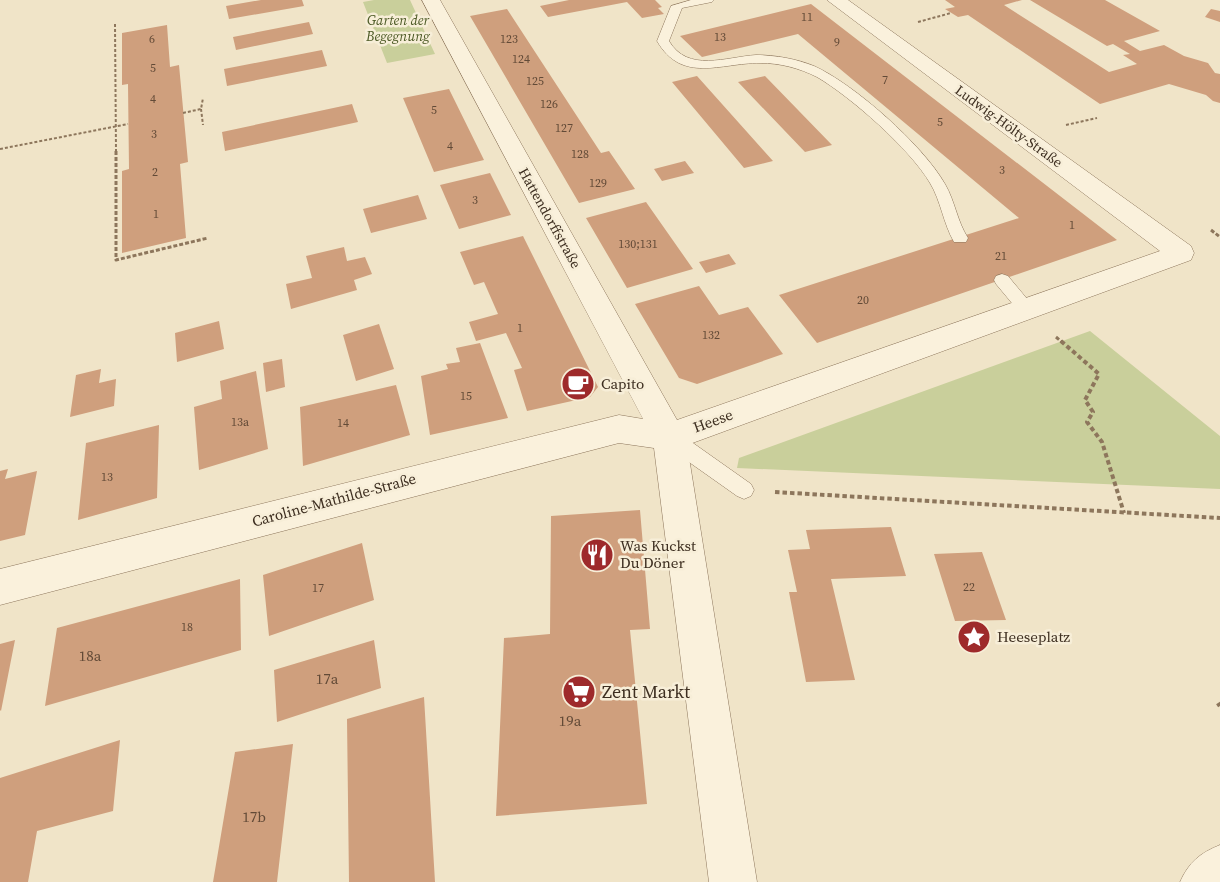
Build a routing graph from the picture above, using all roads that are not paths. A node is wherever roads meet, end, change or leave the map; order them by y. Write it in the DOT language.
graph roads {
  1 [pos="431,0"];
  2 [pos="708,0"];
  3 [pos="836,0"];
  4 [pos="692,1"];
  5 [pos="960,238"];
  6 [pos="1181,253"];
  7 [pos="1002,279"];
  8 [pos="1027,310"];
  9 [pos="669,437"];
  10 [pos="744,490"];
  11 [pos="0,587"];
  12 [pos="1220,868"];
  13 [pos="733,882"];
  14 [pos="1204,882"];
  1 -- 9 [label="street, Hattendorffstraße"];
  2 -- 4 [label="lane"];
  3 -- 6 [label="street, Ludwig-Hölty-Straße"];
  4 -- 5 [label="lane"];
  6 -- 8 [label="street, Heese"];
  7 -- 8 [label="lane"];
  8 -- 9 [label="street, Heese"];
  9 -- 10 [label="lane"];
  9 -- 11 [label="street, Caroline-Mathilde-Straße"];
  9 -- 13 [label="street"];
  12 -- 14 [label="street"];
}
